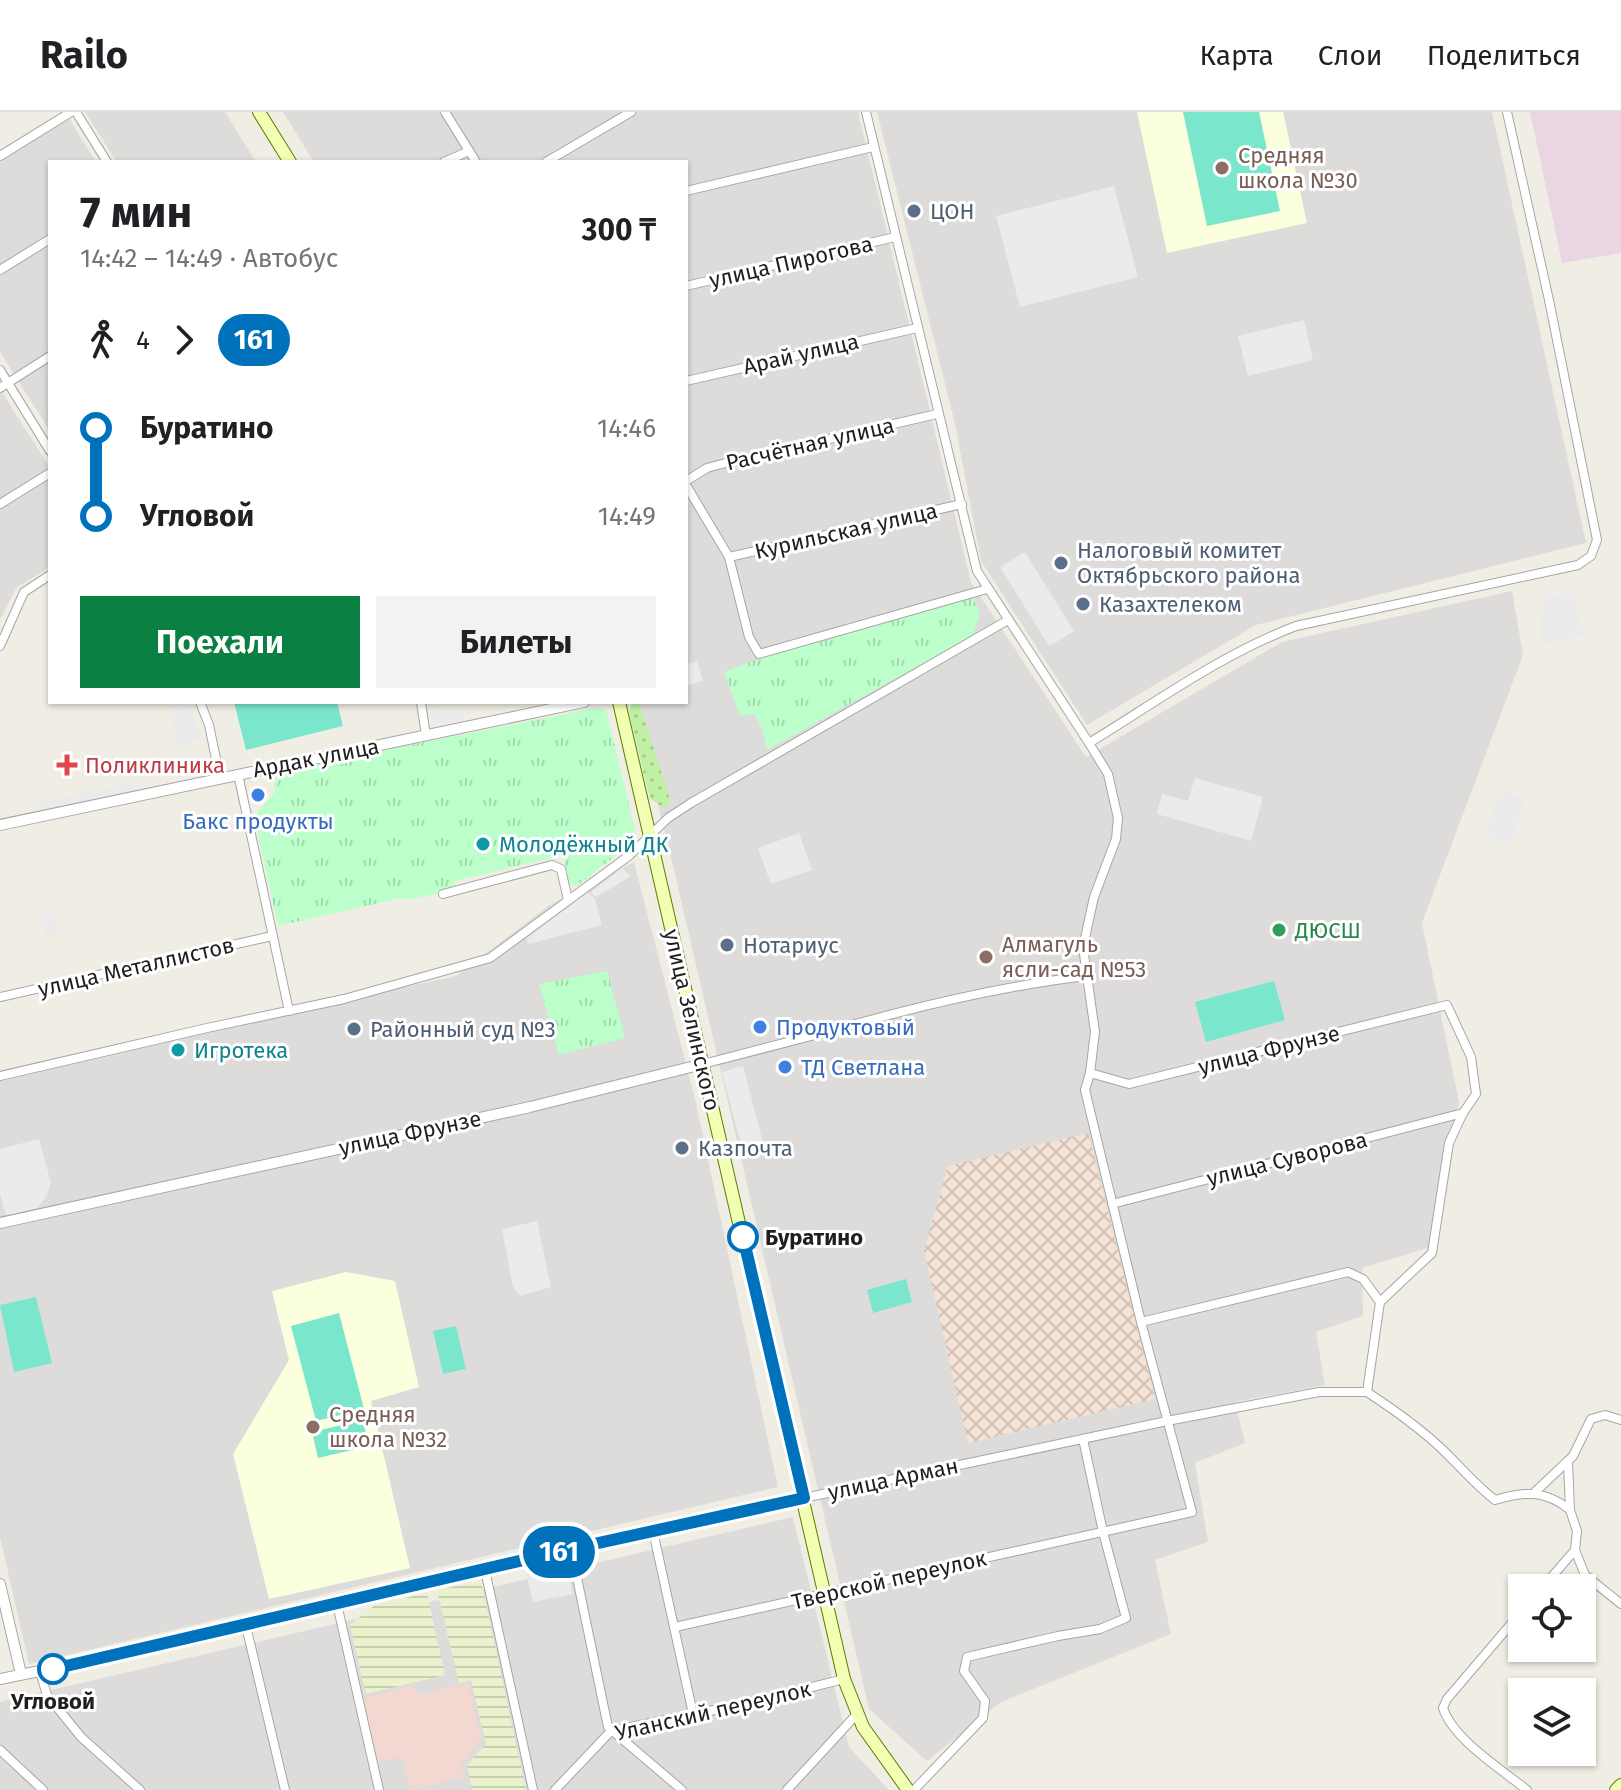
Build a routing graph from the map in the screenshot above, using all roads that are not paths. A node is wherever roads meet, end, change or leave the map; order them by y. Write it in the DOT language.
graph roads {
  1 [pos="74,112"];
  2 [pos="259,112"];
  3 [pos="445,112"];
  4 [pos="631,112"];
  5 [pos="866,112"];
  6 [pos="1507,112"];
  7 [pos="873,147"];
  8 [pos="469,151"];
  9 [pos="0,156"];
  10 [pos="106,160"];
  11 [pos="289,160"];
  12 [pos="449,160"];
  13 [pos="475,160"];
  14 [pos="549,160"];
  15 [pos="688,191"];
  16 [pos="895,237"];
  17 [pos="48,240"];
  18 [pos="0,270"];
  19 [pos="688,286"];
  20 [pos="917,328"];
  21 [pos="48,357"];
  22 [pos="0,370"];
  23 [pos="688,381"];
  24 [pos="4,385"];
  25 [pos="937,414"];
  26 [pos="48,448"];
  27 [pos="48,474"];
  28 [pos="688,482"];
  29 [pos="688,486"];
  30 [pos="0,504"];
  31 [pos="962,504"];
  32 [pos="729,557"];
  33 [pos="48,576"];
  34 [pos="987,589"];
  35 [pos="1008,620"];
  36 [pos="0,646"];
  37 [pos="201,704"];
  38 [pos="421,704"];
  39 [pos="575,704"];
  40 [pos="619,704"];
  41 [pos="426,736"];
  42 [pos="1089,743"];
  43 [pos="238,774"];
  44 [pos="220,778"];
  45 [pos="0,825"];
  46 [pos="648,839"];
  47 [pos="443,894"];
  48 [pos="568,900"];
  49 [pos="272,936"];
  50 [pos="1086,976"];
  51 [pos="0,997"];
  52 [pos="289,1011"];
  53 [pos="838,1029"];
  54 [pos="819,1034"];
  55 [pos="703,1064"];
  56 [pos="1090,1073"];
  57 [pos="0,1076"];
  58 [pos="1463,1113"];
  59 [pos="1112,1204"];
  60 [pos="0,1223"];
  61 [pos="1380,1302"];
  62 [pos="1141,1322"];
  63 [pos="1367,1392"];
  64 [pos="1621,1420"];
  65 [pos="1167,1421"];
  66 [pos="1083,1439"];
  67 [pos="1568,1462"];
  68 [pos="1535,1492"];
  69 [pos="804,1498"];
  70 [pos="1570,1510"];
  71 [pos="653,1531"];
  72 [pos="1103,1532"];
  73 [pos="571,1549"];
  74 [pos="1575,1550"];
  75 [pos="485,1570"];
  76 [pos="1554,1574"];
  77 [pos="0,1584"];
  78 [pos="825,1595"];
  79 [pos="337,1604"];
  80 [pos="1621,1604"];
  81 [pos="246,1626"];
  82 [pos="675,1627"];
  83 [pos="1508,1627"];
  84 [pos="40,1672"];
  85 [pos="21,1674"];
  86 [pos="0,1679"];
  87 [pos="844,1679"];
  88 [pos="693,1714"];
  89 [pos="857,1714"];
  90 [pos="611,1731"];
  91 [pos="0,1750"];
  92 [pos="1621,1785"];
  93 [pos="43,1790"];
  94 [pos="140,1790"];
  95 [pos="285,1790"];
  96 [pos="379,1790"];
  97 [pos="533,1790"];
  98 [pos="555,1790"];
  99 [pos="682,1790"];
  100 [pos="787,1790"];
  101 [pos="908,1790"];
  102 [pos="914,1790"];
  103 [pos="1527,1790"];
  104 [pos="1616,1790"];
  1 -- 9 [label="street"];
  1 -- 10 [label="street"];
  2 -- 11 [label="main road"];
  3 -- 8 [label="street"];
  4 -- 14 [label="street"];
  5 -- 7 [label="street"];
  6 -- 42 [label="street"];
  7 -- 15 [label="street"];
  7 -- 16 [label="street"];
  8 -- 12 [label="street"];
  8 -- 13 [label="street"];
  16 -- 19 [label="street, улица Пирогова"];
  16 -- 20 [label="street"];
  17 -- 18 [label="street"];
  20 -- 23 [label="street, Арай улица"];
  20 -- 25 [label="street"];
  21 -- 24 [label="street"];
  22 -- 24 [label="street"];
  24 -- 26 [label="street"];
  25 -- 28 [label="street, Расчётная улица"];
  25 -- 31 [label="street"];
  27 -- 30 [label="street"];
  29 -- 32 [label="street"];
  31 -- 32 [label="street, Курильская улица"];
  31 -- 34 [label="street"];
  32 -- 34 [label="street"];
  33 -- 36 [label="street"];
  34 -- 35 [label="street"];
  35 -- 42 [label="street"];
  35 -- 46 [label="street"];
  37 -- 44 [label="street"];
  38 -- 41 [label="street"];
  39 -- 41 [label="street, Ардак улица"];
  40 -- 46 [label="main road, улица Зелинского"];
  41 -- 43 [label="street, Ардак улица"];
  42 -- 50 [label="street"];
  43 -- 44 [label="street, Ардак улица"];
  43 -- 49 [label="street"];
  44 -- 45 [label="street, Ардак улица"];
  46 -- 48 [label="street"];
  46 -- 55 [label="main road, улица Зелинского"];
  47 -- 48 [label="street"];
  48 -- 52 [label="street"];
  49 -- 51 [label="street, улица Металлистов"];
  49 -- 52 [label="street"];
  50 -- 53 [label="street"];
  50 -- 56 [label="street"];
  52 -- 57 [label="street"];
  54 -- 55 [label="street, улица Фрунзе"];
  55 -- 60 [label="street, улица Фрунзе"];
  55 -- 69 [label="main road, улица Зелинского"];
  56 -- 58 [label="street, улица Фрунзе"];
  56 -- 59 [label="street"];
  58 -- 59 [label="street, улица Суворова"];
  58 -- 61 [label="street"];
  59 -- 62 [label="street"];
  61 -- 62 [label="street"];
  61 -- 63 [label="street"];
  62 -- 65 [label="street"];
  63 -- 65 [label="street, улица Арман"];
  63 -- 68 [label="street"];
  64 -- 67 [label="street"];
  65 -- 66 [label="street, улица Арман"];
  65 -- 72 [label="street, Тверской переулок"];
  66 -- 69 [label="street, улица Арман"];
  66 -- 72 [label="street"];
  67 -- 68 [label="street"];
  67 -- 70 [label="street"];
  68 -- 70 [label="street"];
  69 -- 71 [label="street, улица Арман"];
  69 -- 78 [label="main road, улица Зелинского"];
  70 -- 74 [label="street"];
  71 -- 73 [label="street, улица Арман"];
  71 -- 82 [label="street"];
  72 -- 78 [label="street, Тверской переулок"];
  72 -- 102 [label="street"];
  73 -- 75 [label="street, улица Арман"];
  73 -- 90 [label="street"];
  74 -- 76 [label="street"];
  74 -- 80 [label="street"];
  75 -- 79 [label="street, улица Арман"];
  75 -- 97 [label="street"];
  77 -- 85 [label="street"];
  78 -- 82 [label="street, Тверской переулок"];
  78 -- 87 [label="main road, улица Зелинского"];
  79 -- 81 [label="street, улица Арман"];
  79 -- 96 [label="street"];
  81 -- 84 [label="street, улица Арман"];
  81 -- 95 [label="street"];
  82 -- 88 [label="street"];
  83 -- 103 [label="street"];
  84 -- 85 [label="street, улица Арман"];
  84 -- 94 [label="street"];
  85 -- 86 [label="street, улица Арман"];
  87 -- 88 [label="street, Уланский переулок"];
  87 -- 89 [label="main road, улица Зелинского"];
  88 -- 90 [label="street, Уланский переулок"];
  89 -- 100 [label="street"];
  89 -- 101 [label="main road, улица Зелинского"];
  90 -- 98 [label="street, Уланский переулок"];
  90 -- 99 [label="street"];
  91 -- 93 [label="street"];
  92 -- 104 [label="main road"];
}
